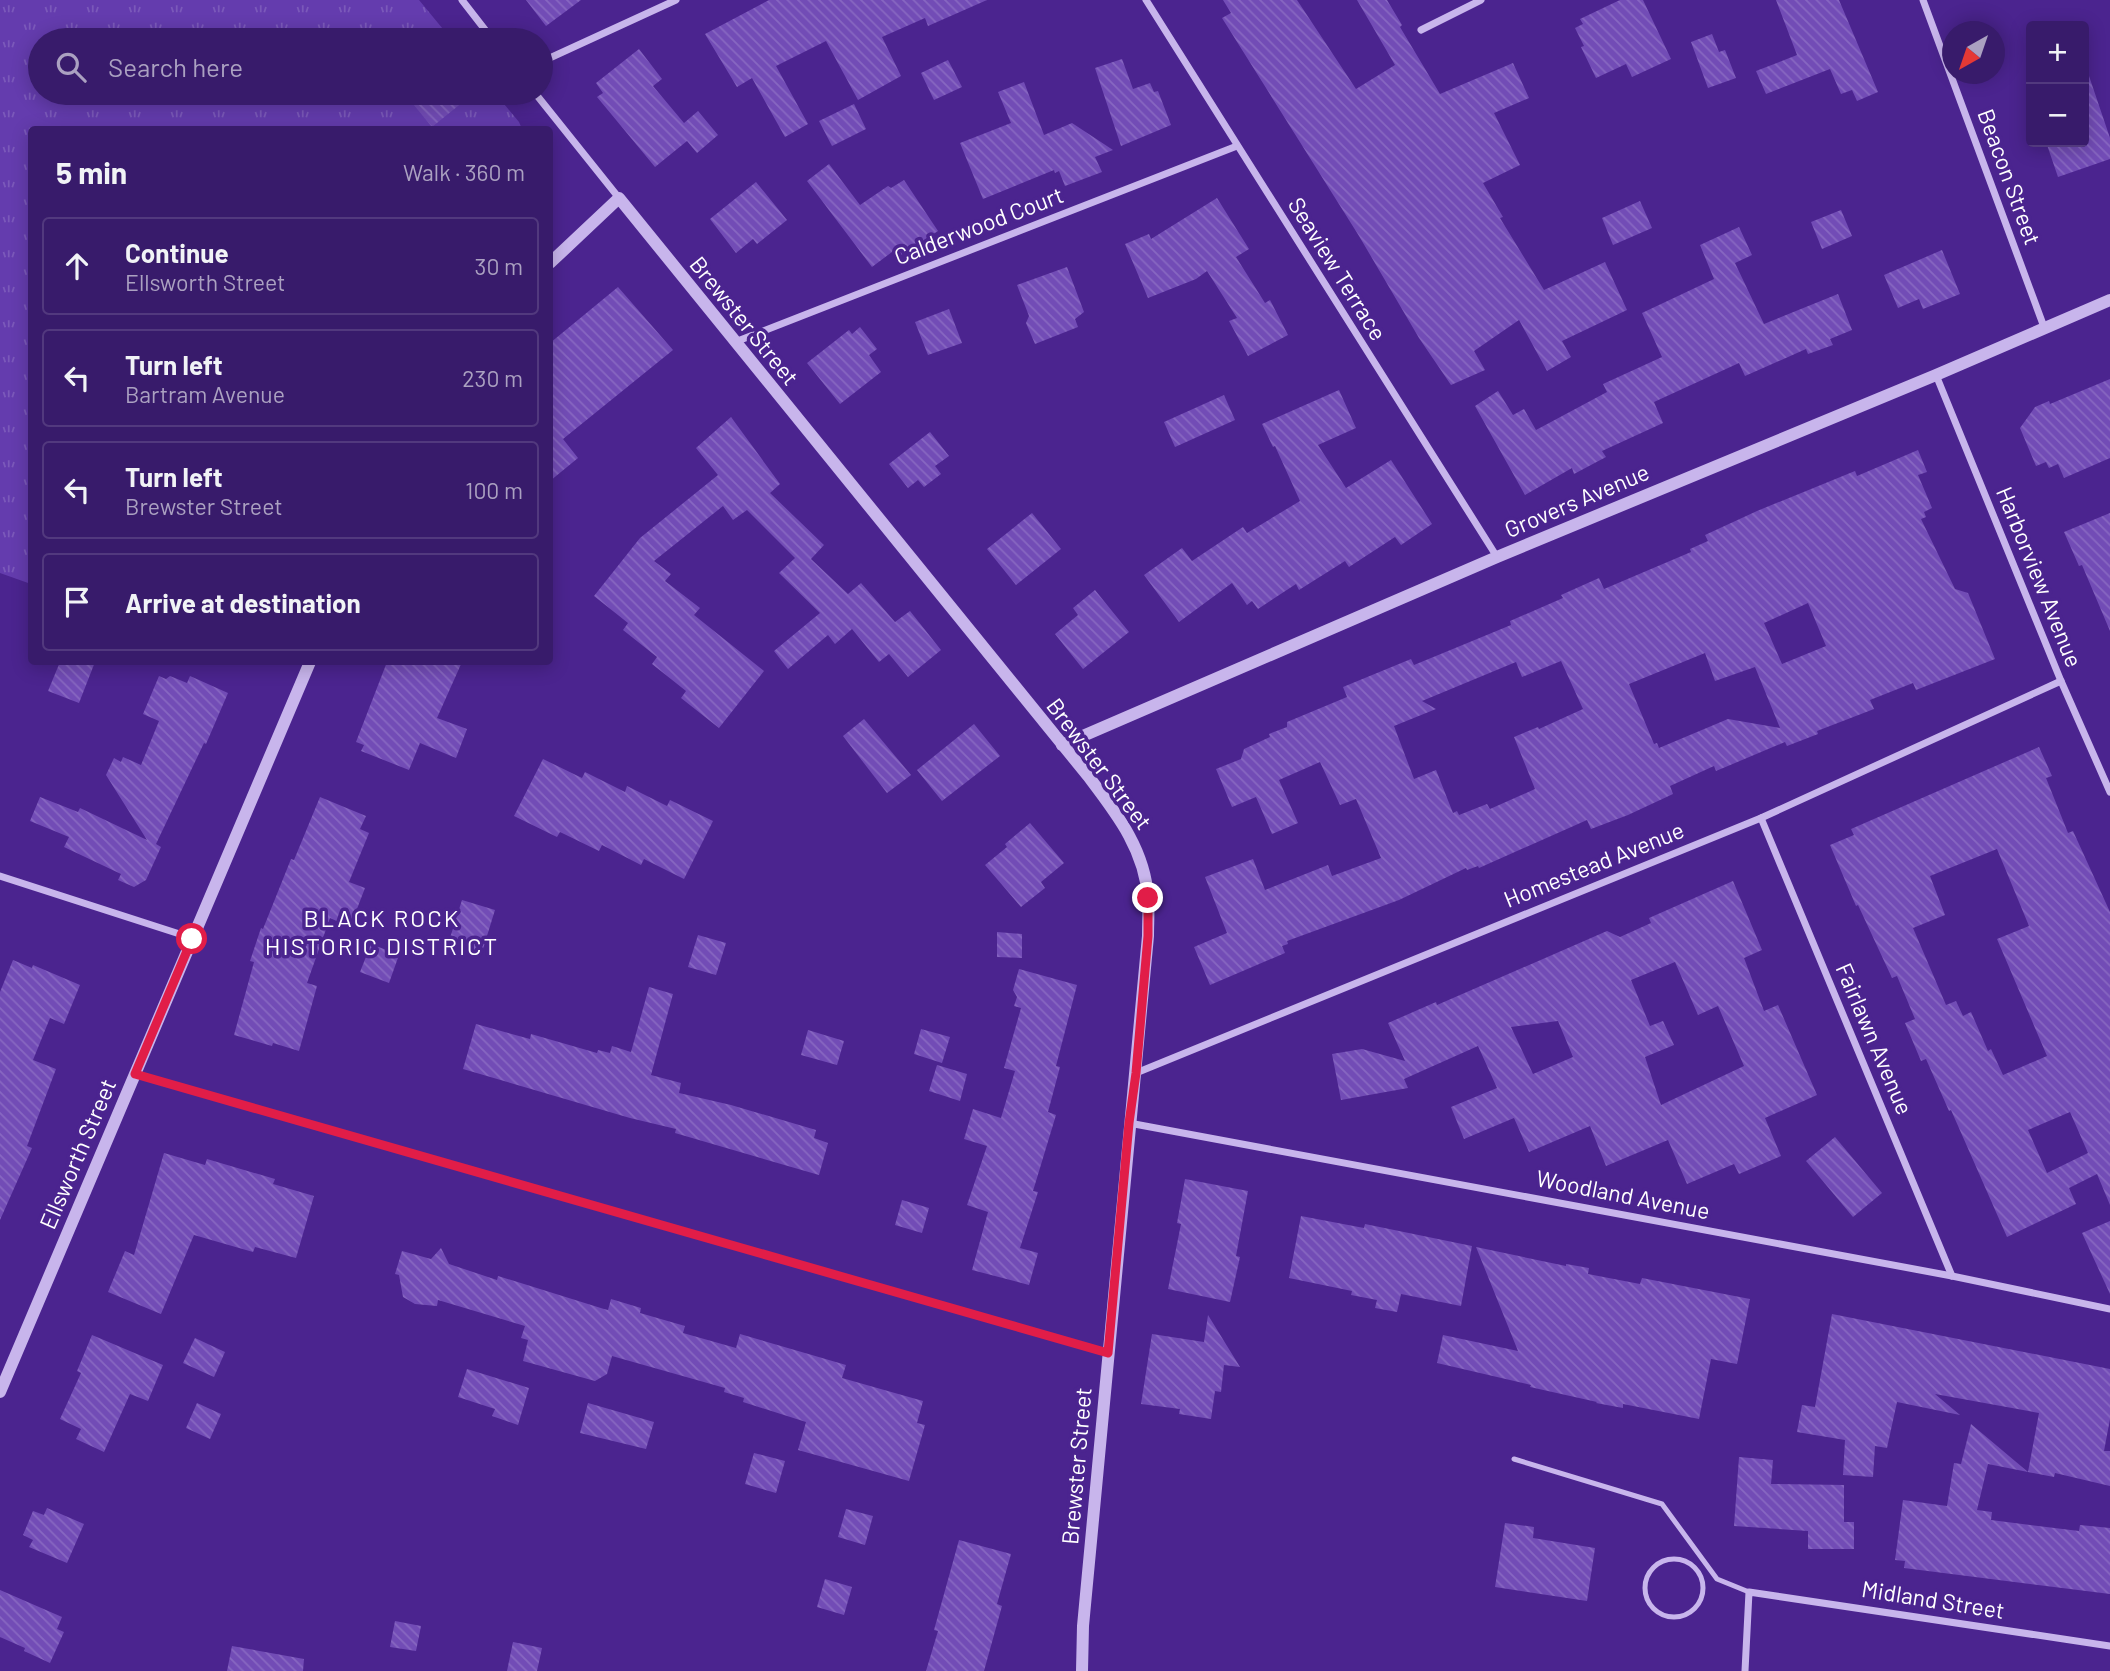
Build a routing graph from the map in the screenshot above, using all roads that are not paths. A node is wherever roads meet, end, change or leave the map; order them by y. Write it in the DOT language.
graph roads {
  1 [pos="462,0"];
  2 [pos="676,0"];
  3 [pos="1146,0"];
  4 [pos="1480,0"];
  5 [pos="1923,0"];
  6 [pos="484,28"];
  7 [pos="1421,30"];
  8 [pos="553,56"];
  9 [pos="545,105"];
  10 [pos="1237,146"];
  11 [pos="619,198"];
  12 [pos="553,260"];
  13 [pos="2110,300"];
  14 [pos="2044,327"];
  15 [pos="734,342"];
  16 [pos="1936,375"];
  17 [pos="1497,557"];
  18 [pos="309,665"];
  19 [pos="2061,681"];
  20 [pos="1062,746"];
  21 [pos="2110,792"];
  22 [pos="1761,818"];
  23 [pos="0,876"];
  24 [pos="192,939"];
  25 [pos="1136,1073"];
  26 [pos="135,1074"];
  27 [pos="1129,1123"];
  28 [pos="1952,1276"];
  29 [pos="2110,1309"];
  30 [pos="1108,1353"];
  31 [pos="0,1392"];
  32 [pos="1514,1459"];
  33 [pos="1702,1556"];
  34 [pos="1693,1566"];
  35 [pos="1749,1592"];
  36 [pos="2110,1646"];
  37 [pos="1082,1671"];
  38 [pos="1745,1671"];
  1 -- 6 [label="street"];
  2 -- 8 [label="street"];
  3 -- 10 [label="street, Seaview Terrace"];
  4 -- 7 [label="street"];
  5 -- 14 [label="street, Beacon Street"];
  9 -- 11 [label="street, Brewster Street"];
  10 -- 15 [label="street, Calderwood Court"];
  10 -- 17 [label="street, Seaview Terrace"];
  11 -- 12 [label="street"];
  11 -- 15 [label="street, Brewster Street"];
  13 -- 14 [label="street, Grovers Avenue"];
  14 -- 16 [label="street, Grovers Avenue"];
  15 -- 20 [label="street, Brewster Street"];
  16 -- 17 [label="street, Grovers Avenue"];
  16 -- 19 [label="street, Harborview Avenue"];
  17 -- 20 [label="street, Grovers Avenue"];
  18 -- 24 [label="street, Ellsworth Street"];
  19 -- 21 [label="street, Harborview Avenue"];
  19 -- 22 [label="street, Homestead Avenue"];
  20 -- 25 [label="street, Brewster Street"];
  22 -- 25 [label="street, Homestead Avenue"];
  22 -- 28 [label="street, Fairlawn Avenue"];
  23 -- 24 [label="street"];
  24 -- 26 [label="street, Ellsworth Street"];
  25 -- 27 [label="street, Brewster Street"];
  26 -- 30 [label="street"];
  26 -- 31 [label="street, Ellsworth Street"];
  27 -- 28 [label="street, Woodland Avenue"];
  27 -- 30 [label="street, Brewster Street"];
  28 -- 29 [label="street, Woodland Avenue"];
  30 -- 37 [label="street, Brewster Street"];
  32 -- 33 [label="lane"];
  33 -- 34 [label="lane"];
  33 -- 35 [label="lane"];
  34 -- 34 [label="lane"];
  35 -- 36 [label="street, Midland Street"];
  35 -- 38 [label="street"];
}
